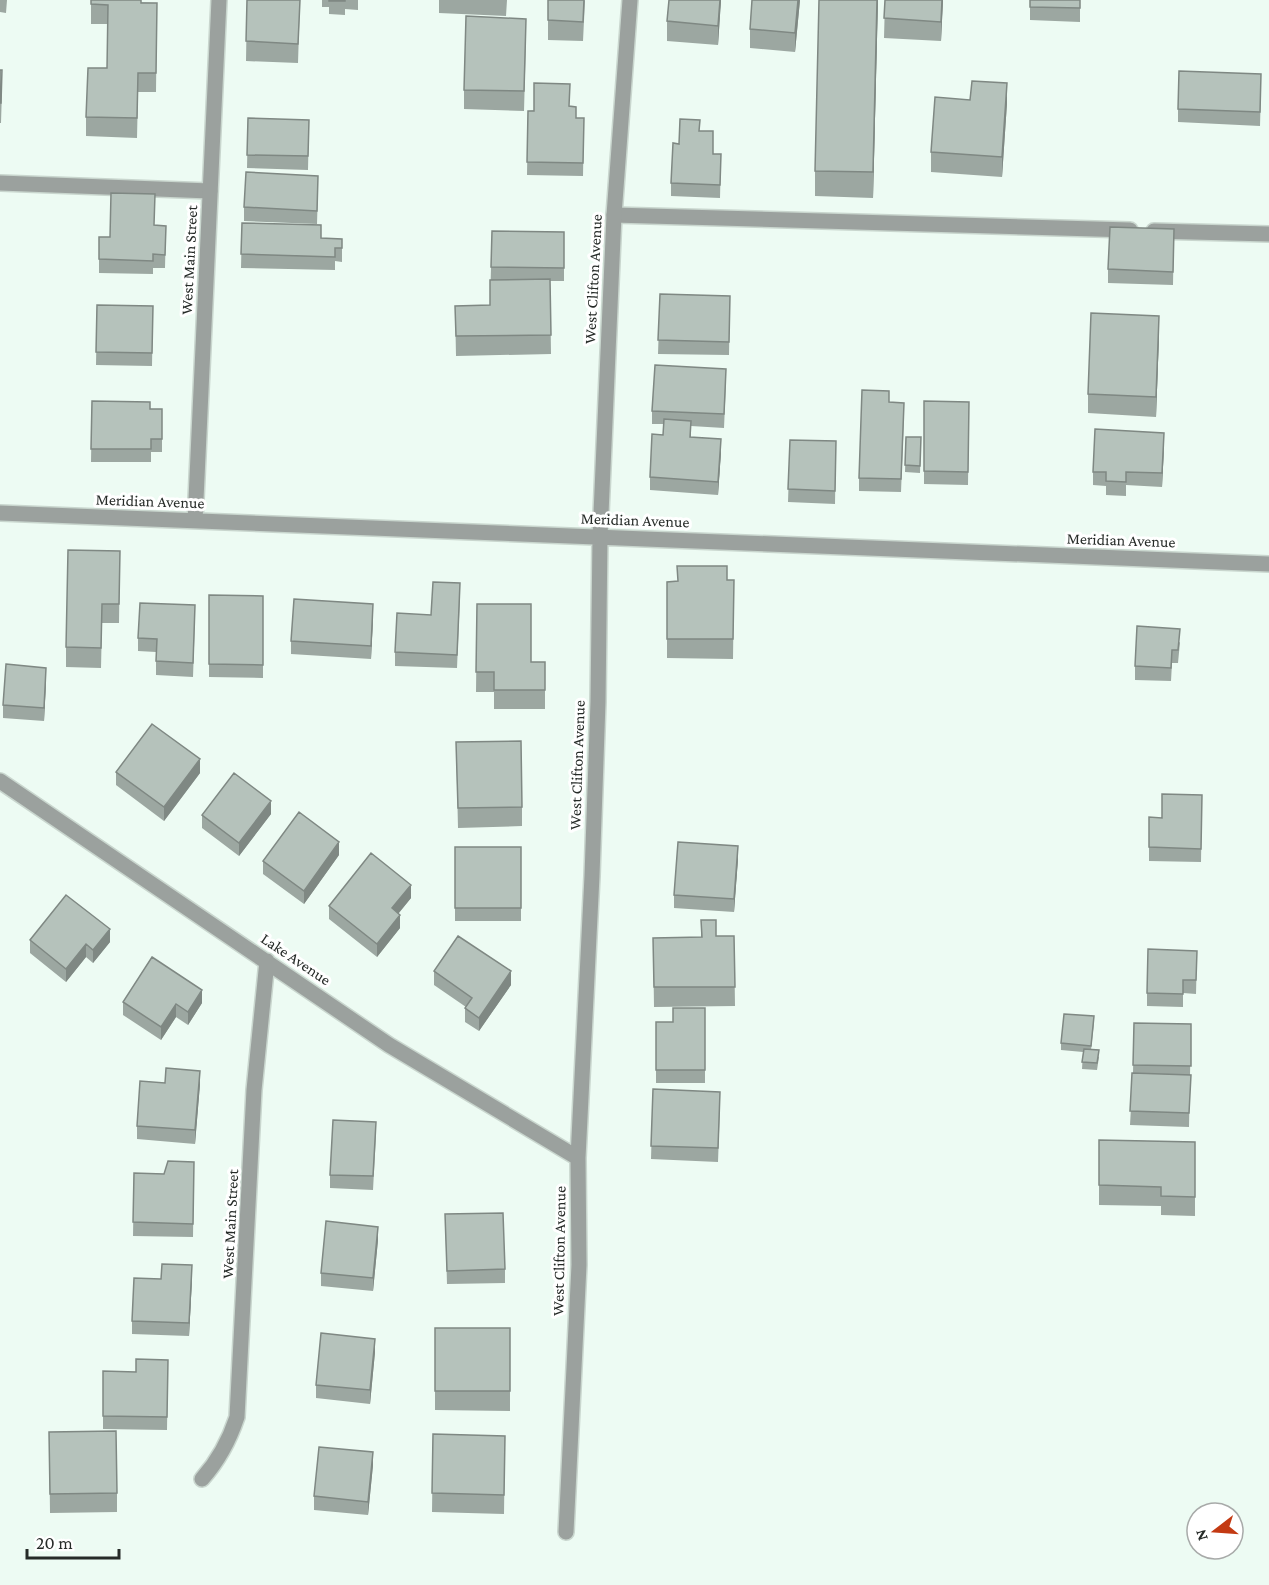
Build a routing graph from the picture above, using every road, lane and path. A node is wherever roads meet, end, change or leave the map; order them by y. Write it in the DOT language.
graph roads {
  1 [pos="219,0"];
  2 [pos="630,0"];
  3 [pos="0,183"];
  4 [pos="210,191"];
  5 [pos="614,215"];
  6 [pos="1269,234"];
  7 [pos="0,513"];
  8 [pos="195,521"];
  9 [pos="600,537"];
  10 [pos="1269,564"];
  11 [pos="0,781"];
  12 [pos="267,962"];
  13 [pos="578,1158"];
  14 [pos="202,1479"];
  15 [pos="566,1532"];
  1 -- 4 [label="street, West Main Street"];
  2 -- 5 [label="street, West Clifton Avenue"];
  3 -- 4 [label="street"];
  4 -- 8 [label="street, West Main Street"];
  5 -- 6 [label="street"];
  5 -- 9 [label="street, West Clifton Avenue"];
  7 -- 8 [label="street, Meridian Avenue"];
  8 -- 9 [label="street, Meridian Avenue"];
  9 -- 10 [label="street, Meridian Avenue"];
  9 -- 13 [label="street, West Clifton Avenue"];
  11 -- 12 [label="street, Lake Avenue"];
  12 -- 13 [label="street, Lake Avenue"];
  12 -- 14 [label="street, West Main Street"];
  13 -- 15 [label="street, West Clifton Avenue"];
}
